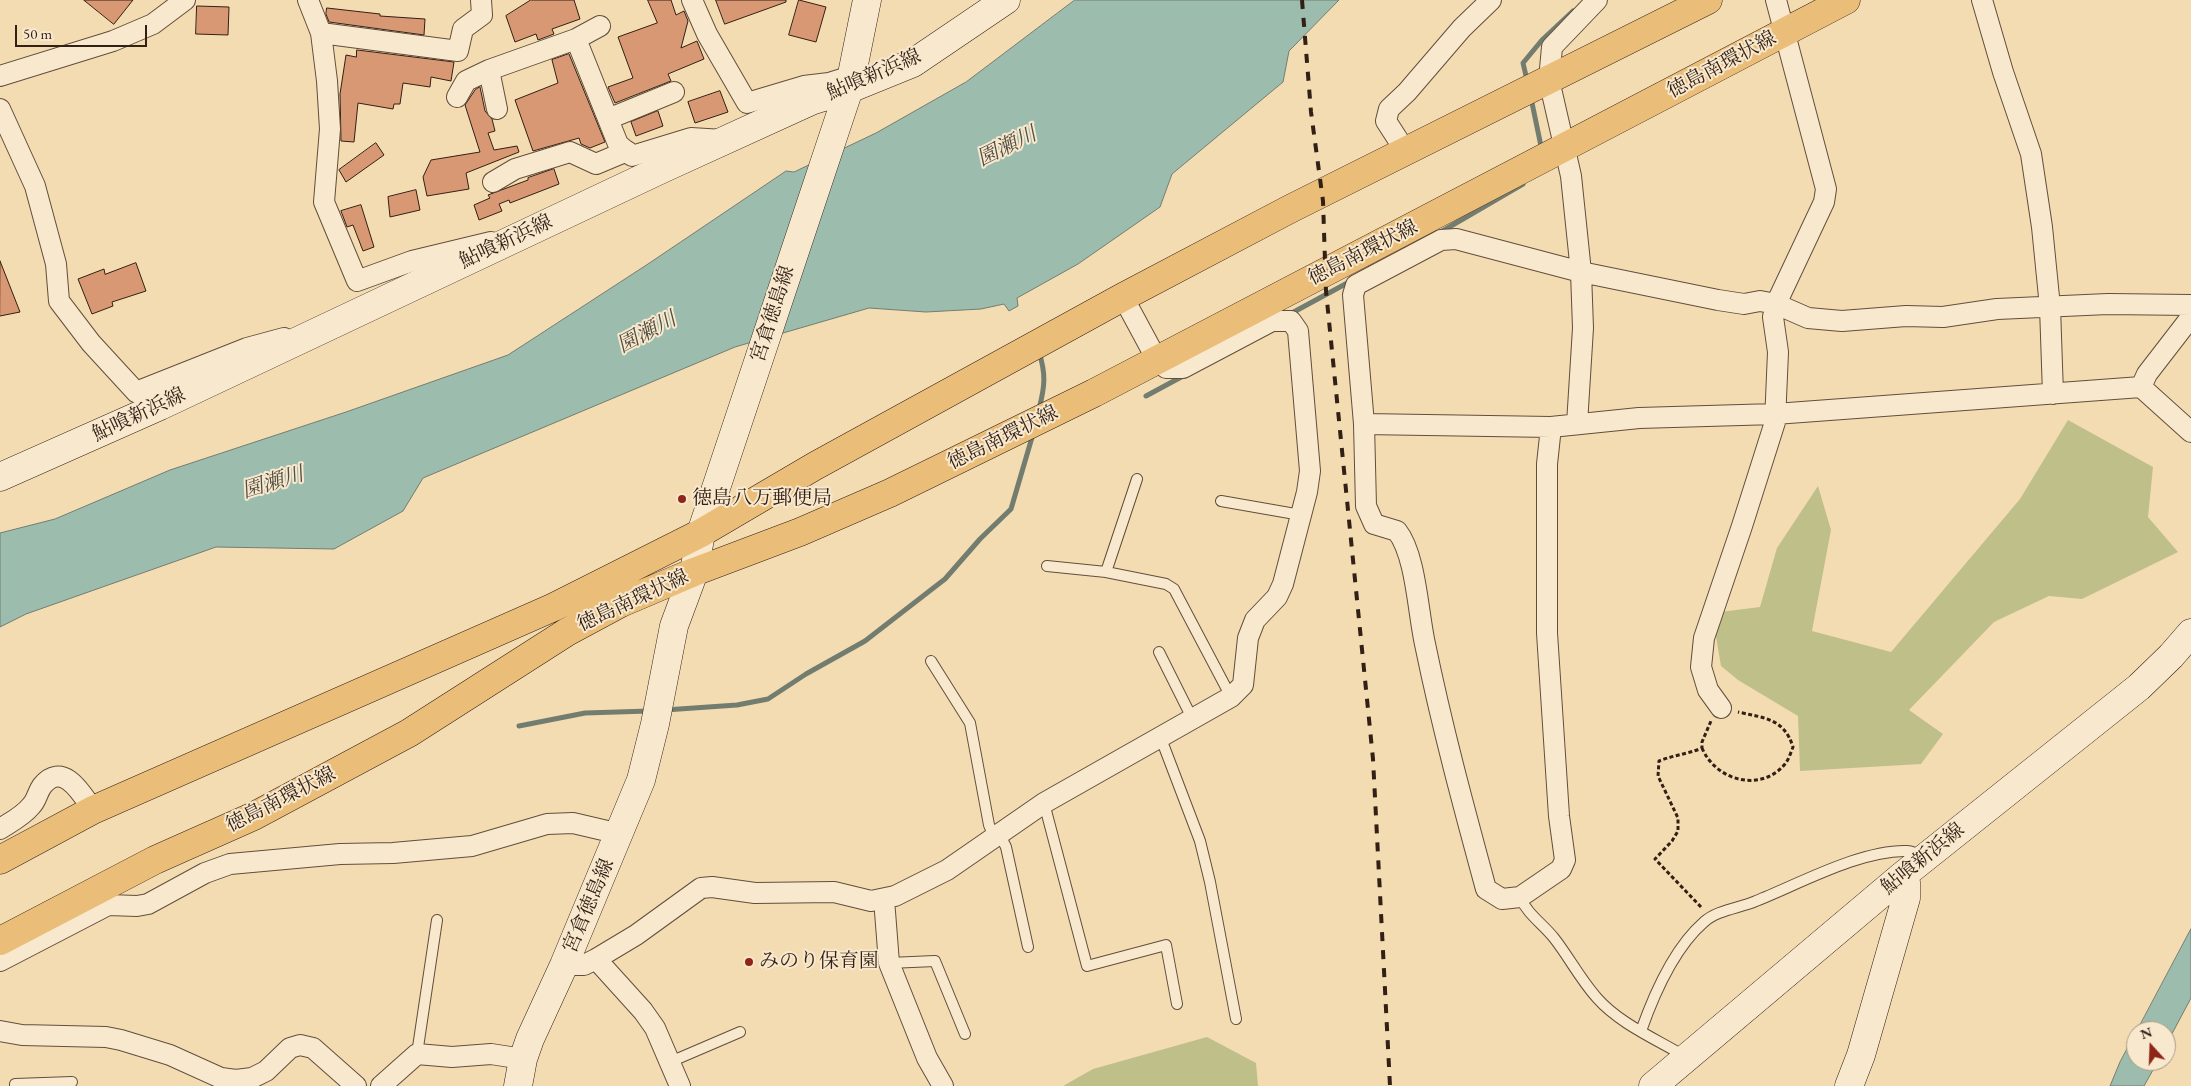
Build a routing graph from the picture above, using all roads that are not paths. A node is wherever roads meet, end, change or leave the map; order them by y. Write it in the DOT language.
graph roads {
  1 [pos="185,0"];
  2 [pos="308,0"];
  3 [pos="481,0"];
  4 [pos="692,0"];
  5 [pos="867,0"];
  6 [pos="982,0"];
  7 [pos="1006,0"];
  8 [pos="1491,0"];
  9 [pos="1597,0"];
  10 [pos="1708,0"];
  11 [pos="1776,0"];
  12 [pos="1846,0"];
  13 [pos="1982,0"];
  14 [pos="600,26"];
  15 [pos="320,33"];
  16 [pos="1783,33"];
  17 [pos="954,36"];
  18 [pos="576,39"];
  19 [pos="489,70"];
  20 [pos="0,76"];
  21 [pos="1549,80"];
  22 [pos="847,90"];
  23 [pos="674,92"];
  24 [pos="457,97"];
  25 [pos="0,109"];
  26 [pos="496,109"];
  27 [pos="608,119"];
  28 [pos="725,140"];
  29 [pos="1564,149"];
  30 [pos="627,151"];
  31 [pos="1406,152"];
  32 [pos="493,182"];
  33 [pos="518,237"];
  34 [pos="1581,272"];
  35 [pos="1123,297"];
  36 [pos="1776,304"];
  37 [pos="2191,305"];
  38 [pos="2050,307"];
  39 [pos="2191,317"];
  40 [pos="310,335"];
  41 [pos="1157,360"];
  42 [pos="2141,388"];
  43 [pos="2053,394"];
  44 [pos="1775,414"];
  45 [pos="1364,424"];
  46 [pos="1577,424"];
  47 [pos="1551,427"];
  48 [pos="2191,432"];
  49 [pos="2,476"];
  50 [pos="1137,479"];
  51 [pos="1221,501"];
  52 [pos="1301,515"];
  53 [pos="701,532"];
  54 [pos="1047,566"];
  55 [pos="694,572"];
  56 [pos="1106,572"];
  57 [pos="2191,633"];
  58 [pos="1159,652"];
  59 [pos="931,661"];
  60 [pos="1231,697"];
  61 [pos="1721,708"];
  62 [pos="1192,718"];
  63 [pos="1160,736"];
  64 [pos="1044,803"];
  65 [pos="93,810"];
  66 [pos="0,829"];
  67 [pos="620,834"];
  68 [pos="997,835"];
  69 [pos="1925,857"];
  70 [pos="0,860"];
  71 [pos="154,860"];
  72 [pos="1902,876"];
  73 [pos="1520,897"];
  74 [pos="884,899"];
  75 [pos="108,905"];
  76 [pos="437,920"];
  77 [pos="0,941"];
  78 [pos="1028,947"];
  79 [pos="596,959"];
  80 [pos="0,961"];
  81 [pos="889,964"];
  82 [pos="564,965"];
  83 [pos="1177,1004"];
  84 [pos="1236,1019"];
  85 [pos="1641,1030"];
  86 [pos="0,1031"];
  87 [pos="740,1032"];
  88 [pos="964,1034"];
  89 [pos="417,1054"];
  90 [pos="1686,1058"];
  91 [pos="523,1059"];
  92 [pos="670,1062"];
  93 [pos="72,1082"];
  94 [pos="15,1086"];
  95 [pos="356,1086"];
  96 [pos="382,1086"];
  97 [pos="518,1086"];
  98 [pos="680,1086"];
  99 [pos="943,1086"];
  100 [pos="1653,1086"];
  101 [pos="1849,1086"];
  1 -- 20 [label="street"];
  2 -- 15 [label="street"];
  3 -- 15 [label="street"];
  4 -- 22 [label="street"];
  5 -- 22 [label="main road, 宮倉徳島線"];
  6 -- 17 [label="street"];
  7 -- 17 [label="main road, 鮎喰新浜線"];
  8 -- 31 [label="street"];
  9 -- 21 [label="street"];
  10 -- 21 [label="highway, 徳島南環状線"];
  11 -- 16 [label="street"];
  12 -- 16 [label="highway, 徳島南環状線"];
  13 -- 38 [label="street"];
  14 -- 18 [label="street"];
  15 -- 33 [label="street"];
  16 -- 29 [label="highway, 徳島南環状線"];
  16 -- 36 [label="street"];
  17 -- 22 [label="main road, 鮎喰新浜線"];
  18 -- 19 [label="street"];
  18 -- 27 [label="street"];
  19 -- 24 [label="street"];
  19 -- 26 [label="street"];
  21 -- 29 [label="street"];
  21 -- 31 [label="highway, 徳島南環状線"];
  22 -- 28 [label="main road, 鮎喰新浜線"];
  22 -- 53 [label="main road, 宮倉徳島線"];
  23 -- 27 [label="street"];
  25 -- 40 [label="street"];
  27 -- 30 [label="street"];
  28 -- 30 [label="street"];
  28 -- 33 [label="main road, 鮎喰新浜線"];
  29 -- 34 [label="street"];
  29 -- 41 [label="highway, 徳島南環状線"];
  30 -- 32 [label="street"];
  31 -- 35 [label="highway, 徳島南環状線"];
  33 -- 40 [label="main road, 鮎喰新浜線"];
  34 -- 36 [label="street"];
  34 -- 45 [label="street"];
  34 -- 46 [label="street"];
  35 -- 41 [label="street"];
  35 -- 53 [label="highway, 徳島南環状線"];
  36 -- 38 [label="street"];
  36 -- 44 [label="street"];
  37 -- 38 [label="street"];
  38 -- 43 [label="street"];
  39 -- 42 [label="street"];
  40 -- 49 [label="main road, 鮎喰新浜線"];
  41 -- 52 [label="street"];
  41 -- 55 [label="highway, 徳島南環状線"];
  42 -- 43 [label="street"];
  42 -- 48 [label="street"];
  43 -- 44 [label="street"];
  44 -- 46 [label="street"];
  44 -- 61 [label="street"];
  45 -- 47 [label="street"];
  45 -- 73 [label="street"];
  46 -- 47 [label="street"];
  47 -- 73 [label="street"];
  50 -- 56 [label="lane"];
  51 -- 52 [label="lane"];
  52 -- 60 [label="street"];
  53 -- 55 [label="main road, 宮倉徳島線"];
  53 -- 65 [label="highway, 徳島南環状線"];
  54 -- 56 [label="lane"];
  55 -- 67 [label="main road, 宮倉徳島線"];
  55 -- 71 [label="highway, 徳島南環状線"];
  56 -- 60 [label="lane"];
  57 -- 69 [label="main road, 鮎喰新浜線"];
  58 -- 62 [label="lane"];
  59 -- 68 [label="lane"];
  60 -- 62 [label="street"];
  62 -- 63 [label="street"];
  63 -- 64 [label="street"];
  63 -- 84 [label="lane"];
  64 -- 68 [label="street"];
  64 -- 83 [label="lane"];
  65 -- 66 [label="street"];
  65 -- 70 [label="highway, 徳島南環状線"];
  67 -- 75 [label="street"];
  67 -- 82 [label="main road, 宮倉徳島線"];
  68 -- 74 [label="street"];
  68 -- 78 [label="lane"];
  69 -- 72 [label="main road, 鮎喰新浜線"];
  69 -- 85 [label="lane"];
  71 -- 75 [label="street"];
  71 -- 77 [label="highway, 徳島南環状線"];
  72 -- 90 [label="main road, 鮎喰新浜線"];
  72 -- 101 [label="main road"];
  73 -- 85 [label="lane"];
  74 -- 79 [label="street"];
  74 -- 81 [label="street"];
  75 -- 80 [label="street"];
  76 -- 89 [label="lane"];
  79 -- 82 [label="street"];
  79 -- 92 [label="street"];
  81 -- 88 [label="lane"];
  81 -- 99 [label="street"];
  82 -- 91 [label="main road, 宮倉徳島線"];
  85 -- 90 [label="lane"];
  86 -- 95 [label="street"];
  87 -- 92 [label="lane"];
  89 -- 91 [label="street"];
  89 -- 96 [label="street"];
  90 -- 100 [label="main road, 鮎喰新浜線"];
  91 -- 97 [label="main road, 宮倉徳島線"];
  92 -- 98 [label="street"];
  93 -- 94 [label="lane"];
}
